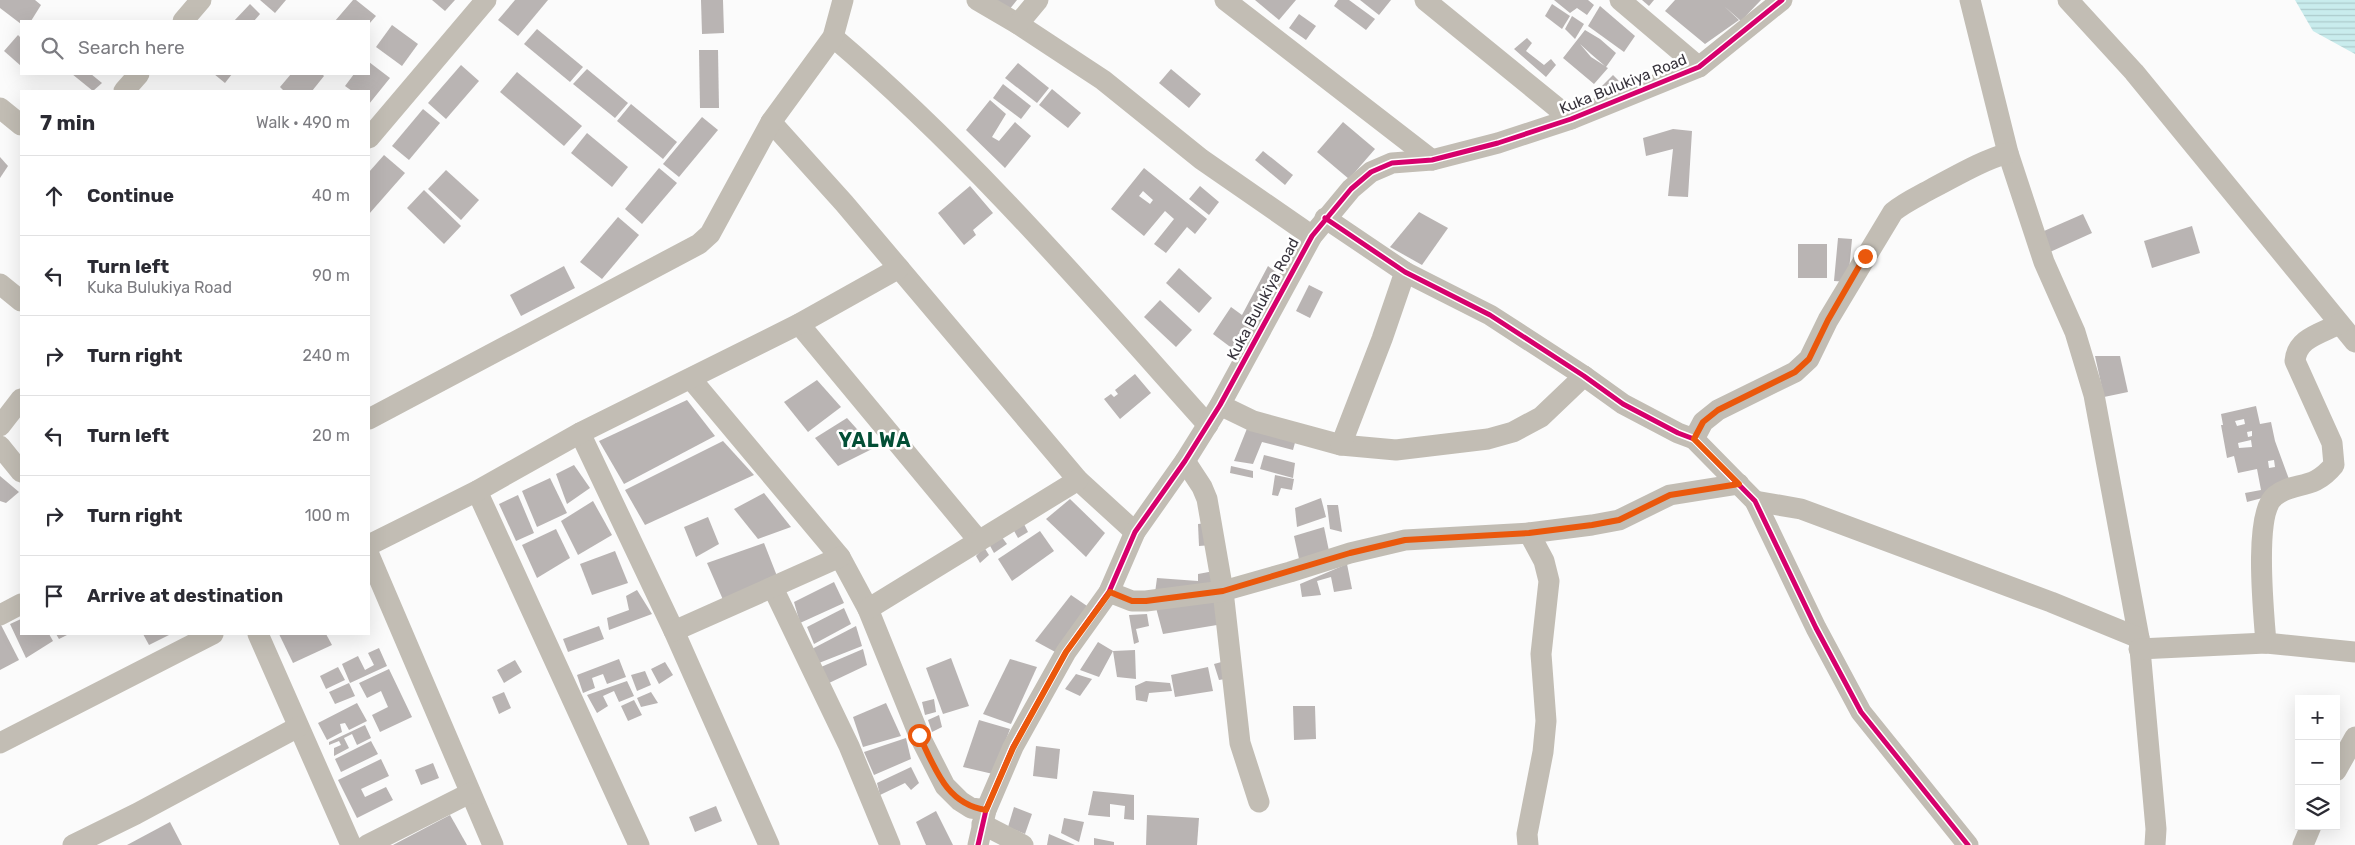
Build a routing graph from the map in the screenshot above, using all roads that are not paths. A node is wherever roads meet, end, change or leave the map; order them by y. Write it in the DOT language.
graph roads {
  1 [pos="201,0"];
  2 [pos="486,0"];
  3 [pos="843,0"];
  4 [pos="978,0"];
  5 [pos="1038,0"];
  6 [pos="1225,0"];
  7 [pos="1425,0"];
  8 [pos="1620,0"];
  9 [pos="1782,0"];
  10 [pos="1970,0"];
  11 [pos="2068,0"];
  12 [pos="184,20"];
  13 [pos="1018,24"];
  14 [pos="833,37"];
  15 [pos="1700,67"];
  16 [pos="137,75"];
  17 [pos="125,90"];
  18 [pos="0,108"];
  19 [pos="1571,119"];
  20 [pos="771,122"];
  21 [pos="20,124"];
  22 [pos="370,137"];
  23 [pos="2008,153"];
  24 [pos="1432,160"];
  25 [pos="1325,218"];
  26 [pos="1312,236"];
  27 [pos="899,268"];
  28 [pos="1405,272"];
  29 [pos="0,284"];
  30 [pos="20,300"];
  31 [pos="799,324"];
  32 [pos="2339,324"];
  33 [pos="2355,342"];
  34 [pos="1584,376"];
  35 [pos="691,379"];
  36 [pos="20,400"];
  37 [pos="1220,405"];
  38 [pos="370,418"];
  39 [pos="1208,425"];
  40 [pos="0,426"];
  41 [pos="580,433"];
  42 [pos="1694,439"];
  43 [pos="1341,445"];
  44 [pos="0,446"];
  45 [pos="1186,461"];
  46 [pos="20,471"];
  47 [pos="1078,480"];
  48 [pos="1739,484"];
  49 [pos="477,491"];
  50 [pos="1755,501"];
  51 [pos="1135,532"];
  52 [pos="1529,533"];
  53 [pos="979,541"];
  54 [pos="370,544"];
  55 [pos="370,557"];
  56 [pos="840,557"];
  57 [pos="772,588"];
  58 [pos="1223,591"];
  59 [pos="1110,592"];
  60 [pos="20,605"];
  61 [pos="868,609"];
  62 [pos="0,615"];
  63 [pos="674,631"];
  64 [pos="211,635"];
  65 [pos="258,635"];
  66 [pos="2266,643"];
  67 [pos="2139,644"];
  68 [pos="2355,652"];
  69 [pos="298,727"];
  70 [pos="2355,737"];
  71 [pos="0,743"];
  72 [pos="2340,763"];
  73 [pos="470,793"];
  74 [pos="1259,802"];
  75 [pos="984,817"];
  76 [pos="2309,830"];
  77 [pos="73,845"];
  78 [pos="352,845"];
  79 [pos="367,845"];
  80 [pos="494,845"];
  81 [pos="639,845"];
  82 [pos="769,845"];
  83 [pos="890,845"];
  84 [pos="978,845"];
  85 [pos="1023,845"];
  86 [pos="1528,845"];
  87 [pos="1968,845"];
  88 [pos="2155,845"];
  89 [pos="2303,845"];
  1 -- 12 [label="street"];
  2 -- 22 [label="street"];
  3 -- 14 [label="street"];
  4 -- 13 [label="street"];
  5 -- 13 [label="street"];
  6 -- 24 [label="street"];
  7 -- 19 [label="street"];
  8 -- 15 [label="street"];
  9 -- 15 [label="street, Kuka Bulukiya Road"];
  10 -- 23 [label="street"];
  11 -- 32 [label="street"];
  13 -- 26 [label="street"];
  14 -- 20 [label="street"];
  14 -- 39 [label="street"];
  15 -- 19 [label="street, Kuka Bulukiya Road"];
  16 -- 17 [label="street"];
  18 -- 21 [label="street"];
  19 -- 24 [label="street, Kuka Bulukiya Road"];
  20 -- 27 [label="street"];
  20 -- 38 [label="street"];
  23 -- 42 [label="street"];
  23 -- 67 [label="street"];
  24 -- 25 [label="street, Kuka Bulukiya Road"];
  25 -- 26 [label="street, Kuka Bulukiya Road"];
  25 -- 28 [label="street"];
  26 -- 37 [label="street, Kuka Bulukiya Road"];
  27 -- 31 [label="street"];
  27 -- 47 [label="street"];
  28 -- 34 [label="street"];
  28 -- 43 [label="street"];
  29 -- 30 [label="street"];
  31 -- 35 [label="street"];
  31 -- 53 [label="street"];
  32 -- 33 [label="street"];
  32 -- 66 [label="street"];
  34 -- 42 [label="street"];
  34 -- 43 [label="street"];
  35 -- 41 [label="street"];
  35 -- 56 [label="street"];
  36 -- 40 [label="street"];
  37 -- 39 [label="street, Kuka Bulukiya Road"];
  37 -- 43 [label="street"];
  39 -- 45 [label="street, Kuka Bulukiya Road"];
  41 -- 49 [label="street"];
  41 -- 63 [label="street"];
  42 -- 48 [label="street"];
  44 -- 46 [label="street"];
  45 -- 51 [label="street, Kuka Bulukiya Road"];
  45 -- 58 [label="street"];
  47 -- 51 [label="street"];
  47 -- 53 [label="street"];
  48 -- 50 [label="street"];
  48 -- 52 [label="street"];
  49 -- 54 [label="street"];
  49 -- 81 [label="street"];
  50 -- 67 [label="street"];
  50 -- 87 [label="street"];
  51 -- 59 [label="street, Kuka Bulukiya Road"];
  52 -- 58 [label="street"];
  52 -- 86 [label="street"];
  53 -- 61 [label="street"];
  55 -- 73 [label="street"];
  56 -- 57 [label="street"];
  56 -- 61 [label="street"];
  57 -- 63 [label="street"];
  57 -- 83 [label="street"];
  58 -- 59 [label="street"];
  58 -- 74 [label="street"];
  59 -- 75 [label="street, Kuka Bulukiya Road"];
  60 -- 62 [label="street"];
  61 -- 75 [label="street"];
  63 -- 82 [label="street"];
  64 -- 71 [label="street"];
  65 -- 69 [label="street"];
  66 -- 67 [label="street"];
  66 -- 68 [label="street"];
  67 -- 88 [label="street"];
  69 -- 77 [label="street"];
  69 -- 78 [label="street"];
  70 -- 72 [label="street"];
  73 -- 79 [label="street"];
  73 -- 80 [label="street"];
  75 -- 84 [label="street, Kuka Bulukiya Road"];
  75 -- 85 [label="street"];
  76 -- 89 [label="street"];
}
